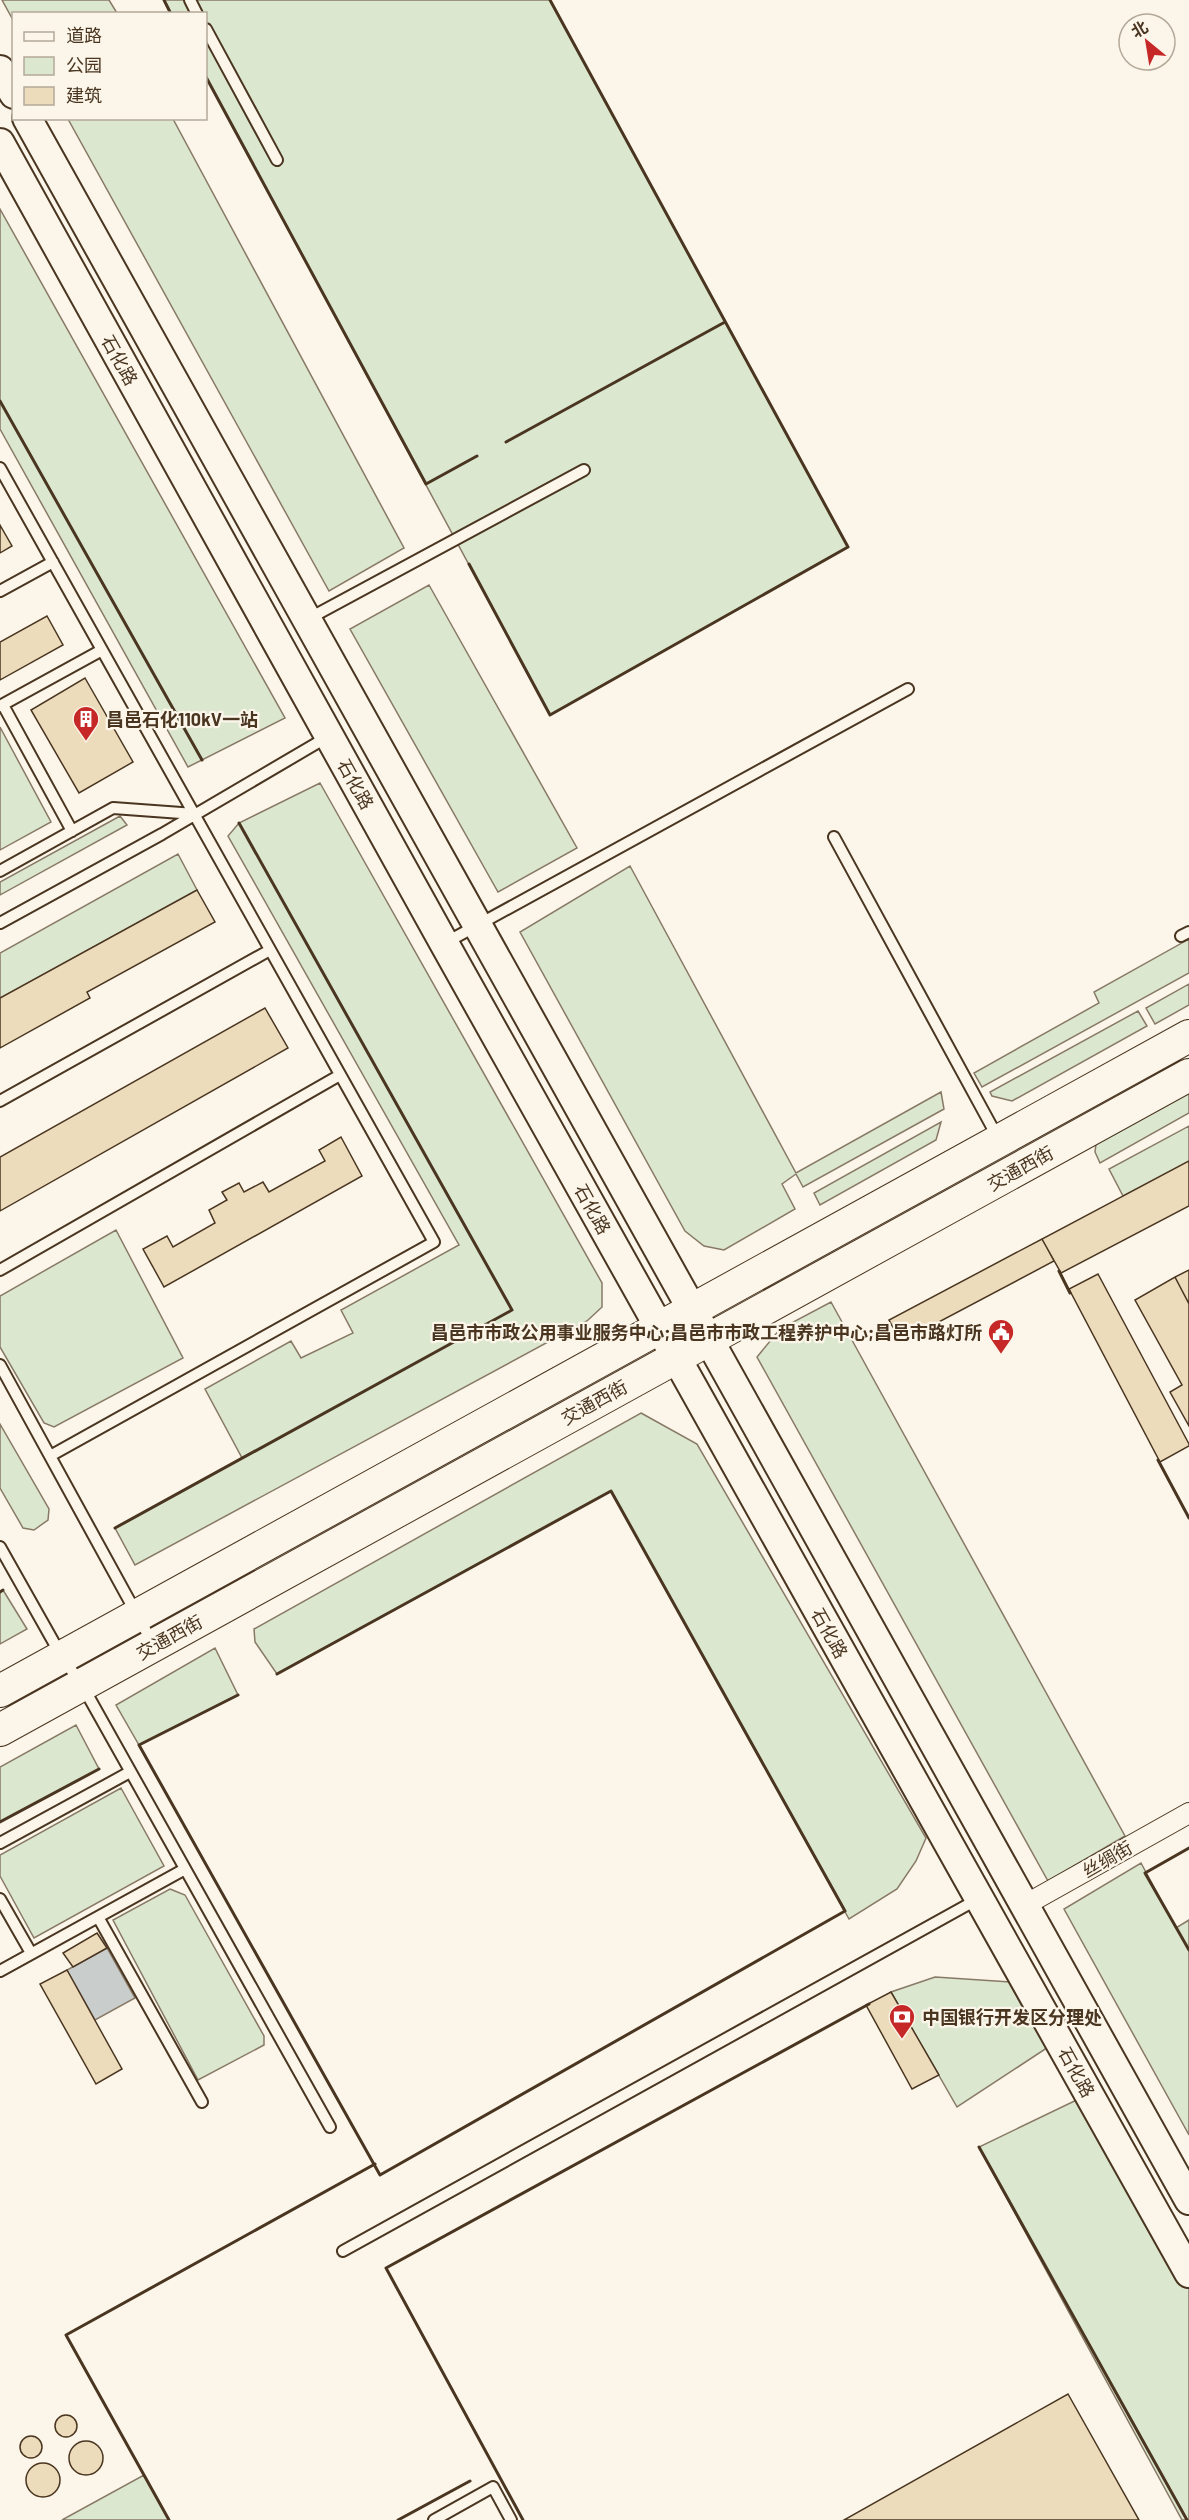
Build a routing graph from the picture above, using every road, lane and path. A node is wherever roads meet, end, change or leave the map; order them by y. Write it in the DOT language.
graph roads {
  1 [pos="207,31"];
  2 [pos="0,70"];
  3 [pos="12,91"];
  4 [pos="28,120"];
  5 [pos="0,143"];
  6 [pos="277,160"];
  7 [pos="0,468"];
  8 [pos="584,470"];
  9 [pos="52,562"];
  10 [pos="0,591"];
  11 [pos="308,620"];
  12 [pos="102,650"];
  13 [pos="908,689"];
  14 [pos="2,705"];
  15 [pos="329,736"];
  16 [pos="195,814"];
  17 [pos="72,831"];
  18 [pos="834,837"];
  19 [pos="0,871"];
  20 [pos="0,923"];
  21 [pos="478,925"];
  22 [pos="444,943"];
  23 [pos="270,950"];
  24 [pos="1189,1036"];
  25 [pos="340,1075"];
  26 [pos="1189,1075"];
  27 [pos="0,1101"];
  28 [pos="999,1141"];
  29 [pos="0,1270"];
  30 [pos="694,1310"];
  31 [pos="660,1329"];
  32 [pos="710,1338"];
  33 [pos="676,1357"];
  34 [pos="0,1365"];
  35 [pos="50,1456"];
  36 [pos="0,1547"];
  37 [pos="137,1616"];
  38 [pos="154,1645"];
  39 [pos="62,1657"];
  40 [pos="82,1685"];
  41 [pos="0,1691"];
  42 [pos="0,1730"];
  43 [pos="130,1772"];
  44 [pos="1189,1813"];
  45 [pos="0,1843"];
  46 [pos="185,1869"];
  47 [pos="979,1898"];
  48 [pos="0,1899"];
  49 [pos="1025,1905"];
  50 [pos="98,1917"];
  51 [pos="32,1953"];
  52 [pos="0,1971"];
  53 [pos="202,2102"];
  54 [pos="330,2127"];
  55 [pos="1189,2200"];
  56 [pos="343,2251"];
  57 [pos="1189,2273"];
  58 [pos="434,2520"];
  59 [pos="511,2520"];
  1 -- 6 [label="lane"];
  2 -- 3 [label="main road"];
  4 -- 11 [label="main road, 石化路"];
  5 -- 15 [label="main road, 石化路"];
  7 -- 9 [label="lane"];
  8 -- 11 [label="lane"];
  9 -- 10 [label="lane"];
  9 -- 12 [label="lane"];
  11 -- 21 [label="main road, 石化路"];
  12 -- 14 [label="lane"];
  12 -- 16 [label="lane"];
  13 -- 21 [label="lane"];
  14 -- 17 [label="lane"];
  15 -- 16 [label="lane"];
  15 -- 22 [label="main road, 石化路"];
  16 -- 17 [label="lane"];
  16 -- 20 [label="lane"];
  16 -- 23 [label="lane"];
  17 -- 19 [label="lane"];
  18 -- 28 [label="lane"];
  21 -- 22 [label="lane"];
  21 -- 30 [label="main road, 石化路"];
  22 -- 31 [label="main road, 石化路"];
  23 -- 25 [label="lane"];
  23 -- 27 [label="lane"];
  24 -- 28 [label="main road, 交通西街"];
  25 -- 29 [label="lane"];
  25 -- 35 [label="lane"];
  26 -- 32 [label="main road, 交通西街"];
  28 -- 30 [label="main road, 交通西街"];
  30 -- 31 [label="main road, 交通西街"];
  30 -- 32 [label="main road, 石化路"];
  31 -- 33 [label="main road, 石化路"];
  31 -- 37 [label="main road, 交通西街"];
  32 -- 33 [label="main road, 交通西街"];
  32 -- 49 [label="main road, 石化路"];
  33 -- 38 [label="main road, 交通西街"];
  33 -- 47 [label="main road, 石化路"];
  34 -- 35 [label="lane"];
  35 -- 37 [label="lane"];
  36 -- 39 [label="lane"];
  37 -- 38 [label="lane"];
  37 -- 39 [label="main road, 交通西街"];
  38 -- 40 [label="main road, 交通西街"];
  39 -- 40 [label="lane"];
  39 -- 41 [label="main road, 交通西街"];
  40 -- 42 [label="main road, 交通西街"];
  40 -- 43 [label="lane"];
  43 -- 45 [label="lane"];
  43 -- 46 [label="lane"];
  44 -- 49 [label="street, 丝绸街"];
  46 -- 50 [label="lane"];
  46 -- 54 [label="lane"];
  47 -- 56 [label="lane"];
  47 -- 57 [label="main road, 石化路"];
  48 -- 51 [label="lane"];
  49 -- 55 [label="main road, 石化路"];
  50 -- 51 [label="lane"];
  50 -- 53 [label="lane"];
  51 -- 52 [label="lane"];
  58 -- 59 [label="lane"];
}
